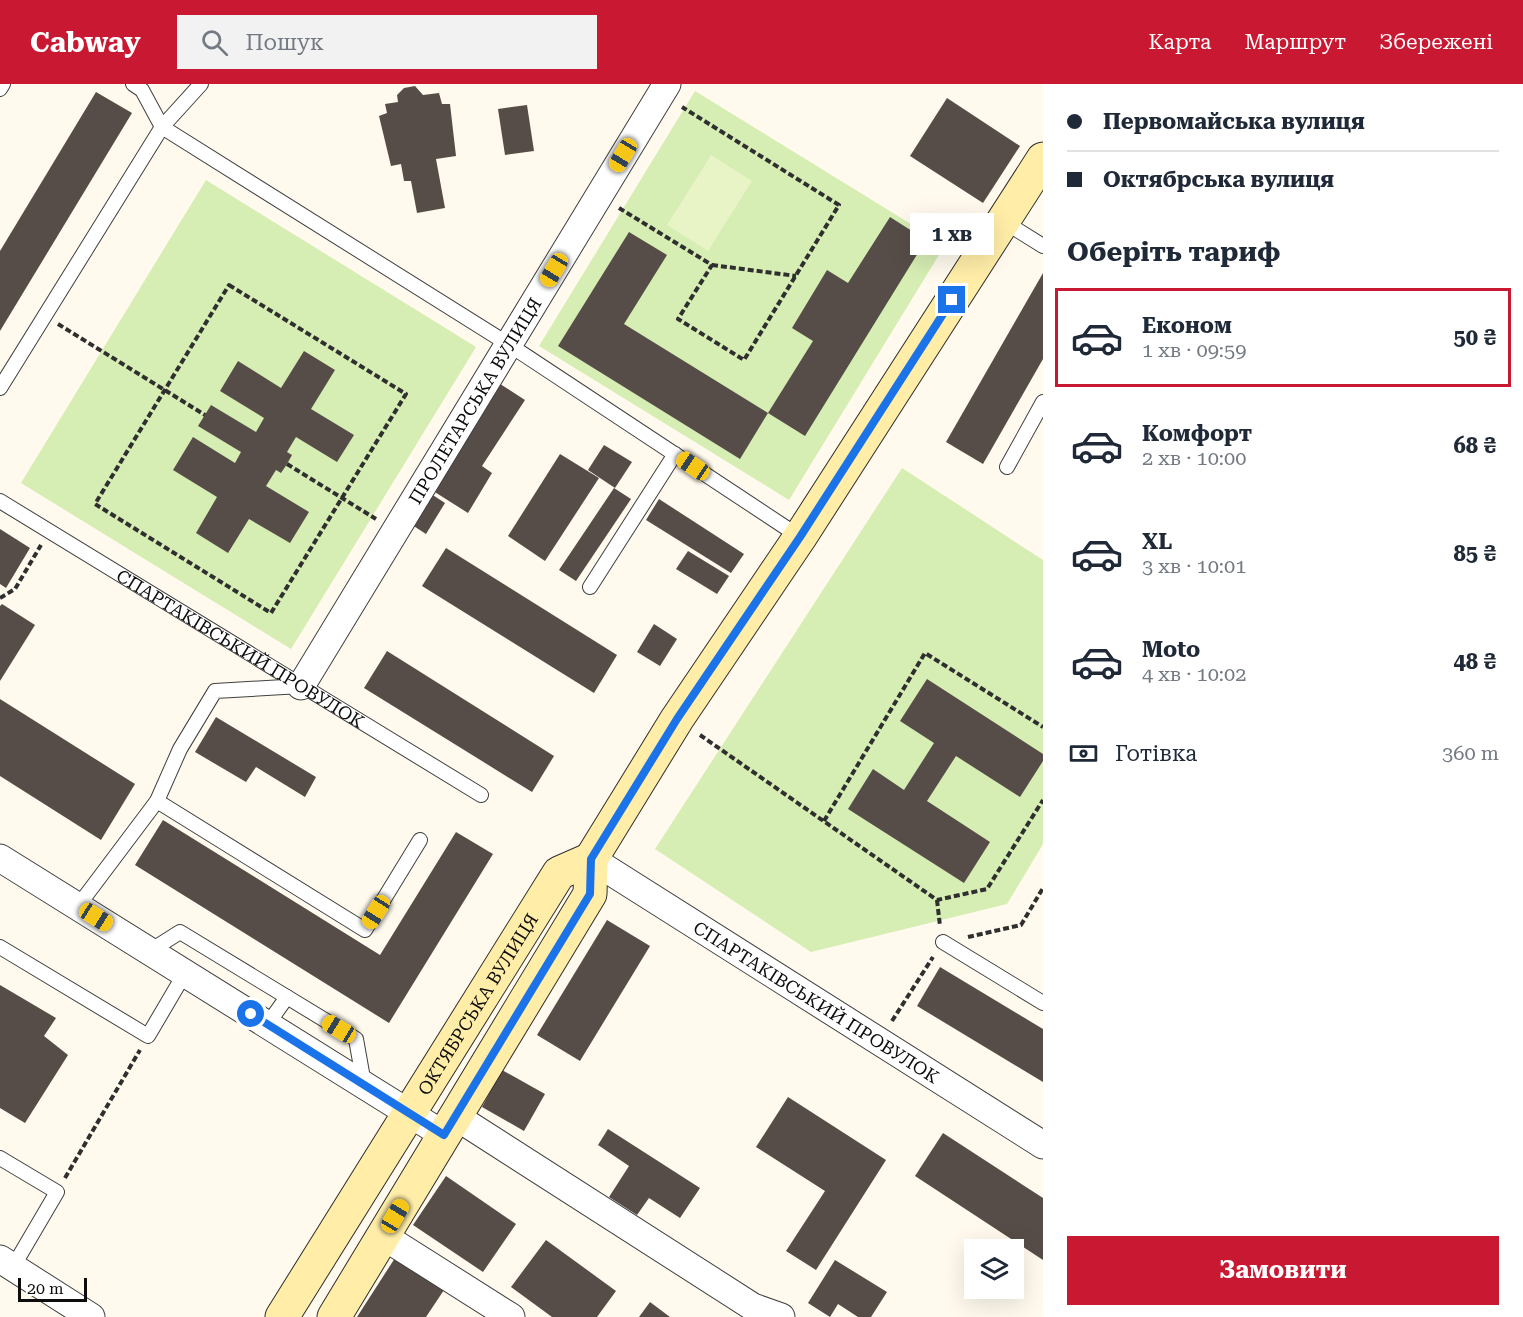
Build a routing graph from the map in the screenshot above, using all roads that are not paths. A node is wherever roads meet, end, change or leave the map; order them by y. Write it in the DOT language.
graph roads {
  1 [pos="3,84"];
  2 [pos="133,84"];
  3 [pos="201,84"];
  4 [pos="0,89"];
  5 [pos="664,89"];
  6 [pos="162,127"];
  7 [pos="1043,159"];
  8 [pos="1003,221"];
  9 [pos="1043,246"];
  10 [pos="508,344"];
  11 [pos="0,388"];
  12 [pos="1043,402"];
  13 [pos="675,454"];
  14 [pos="1007,467"];
  15 [pos="0,501"];
  16 [pos="800,537"];
  17 [pos="590,587"];
  18 [pos="301,686"];
  19 [pos="481,795"];
  20 [pos="157,801"];
  21 [pos="420,840"];
  22 [pos="0,858"];
  23 [pos="591,859"];
  24 [pos="78,906"];
  25 [pos="943,942"];
  26 [pos="0,947"];
  27 [pos="150,951"];
  28 [pos="185,973"];
  29 [pos="287,998"];
  30 [pos="1043,1002"];
  31 [pos="267,1025"];
  32 [pos="364,1086"];
  33 [pos="409,1113"];
  34 [pos="450,1126"];
  35 [pos="1043,1145"];
  36 [pos="0,1158"];
  37 [pos="383,1236"];
  38 [pos="7,1263"];
  39 [pos="91,1317"];
  40 [pos="282,1317"];
  41 [pos="334,1317"];
  42 [pos="511,1317"];
  43 [pos="781,1317"];
  1 -- 4 [label="lane"];
  2 -- 6 [label="lane"];
  3 -- 6 [label="lane"];
  5 -- 10 [label="street, ПРОЛЕТАРСЬКА ВУЛИЦЯ"];
  6 -- 10 [label="lane"];
  6 -- 11 [label="lane"];
  7 -- 8 [label="main road"];
  8 -- 9 [label="lane"];
  8 -- 16 [label="main road"];
  10 -- 13 [label="lane"];
  10 -- 18 [label="street, ПРОЛЕТАРСЬКА ВУЛИЦЯ"];
  12 -- 14 [label="lane"];
  13 -- 16 [label="lane"];
  13 -- 17 [label="lane"];
  15 -- 18 [label="lane, СПАРТАКІВСЬКИЙ ПРОВУЛОК"];
  16 -- 23 [label="main road"];
  18 -- 19 [label="lane, СПАРТАКІВСЬКИЙ ПРОВУЛОК"];
  18 -- 20 [label="lane"];
  20 -- 21 [label="lane"];
  20 -- 24 [label="lane"];
  22 -- 24 [label="street"];
  23 -- 33 [label="main road, ОКТЯБРСЬКА ВУЛИЦЯ"];
  23 -- 34 [label="main road"];
  23 -- 35 [label="street, СПАРТАКІВСЬКИЙ ПРОВУЛОК"];
  24 -- 27 [label="street"];
  25 -- 30 [label="lane"];
  26 -- 28 [label="lane"];
  27 -- 28 [label="street"];
  27 -- 29 [label="lane"];
  28 -- 31 [label="street"];
  29 -- 31 [label="lane"];
  29 -- 32 [label="lane"];
  31 -- 32 [label="street"];
  32 -- 33 [label="street"];
  33 -- 34 [label="street"];
  33 -- 40 [label="main road, ОКТЯБРСЬКА ВУЛИЦЯ"];
  34 -- 37 [label="main road"];
  34 -- 43 [label="street"];
  36 -- 38 [label="lane"];
  37 -- 41 [label="main road"];
  37 -- 42 [label="street"];
  38 -- 39 [label="street"];
}
